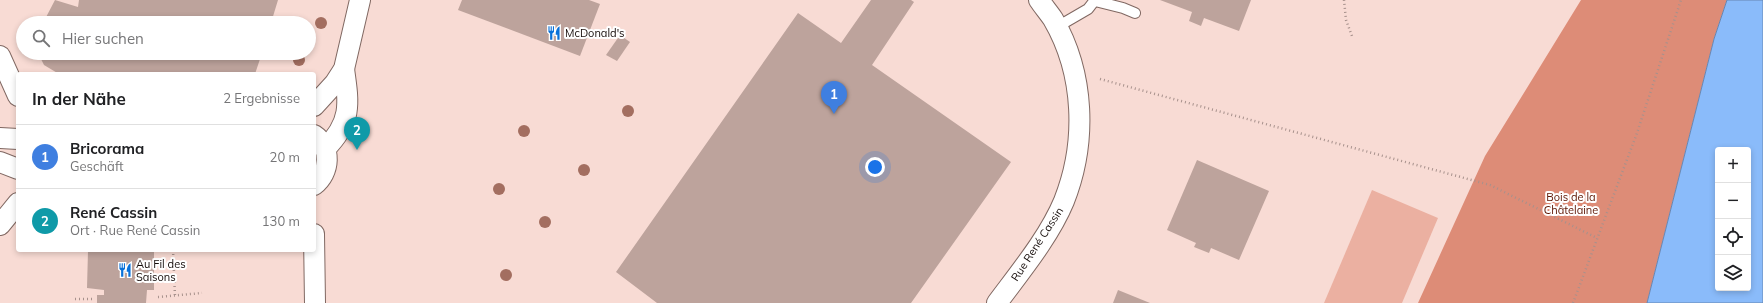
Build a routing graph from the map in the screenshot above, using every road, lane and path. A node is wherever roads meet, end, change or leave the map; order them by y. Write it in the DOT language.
graph roads {
  1 [pos="360,0"];
  2 [pos="1039,0"];
  3 [pos="1095,0"];
  4 [pos="1344,0"];
  5 [pos="1681,0"];
  6 [pos="1135,13"];
  7 [pos="1057,27"];
  8 [pos="1352,36"];
  9 [pos="0,56"];
  10 [pos="344,69"];
  11 [pos="1074,73"];
  12 [pos="16,92"];
  13 [pos="316,104"];
  14 [pos="0,138"];
  15 [pos="16,139"];
  16 [pos="320,142"];
  17 [pos="0,162"];
  18 [pos="16,168"];
  19 [pos="316,183"];
  20 [pos="16,205"];
  21 [pos="0,225"];
  22 [pos="1597,238"];
  23 [pos="173,252"];
  24 [pos="314,252"];
  25 [pos="202,294"];
  26 [pos="175,296"];
  27 [pos="158,297"];
  28 [pos="75,299"];
  29 [pos="93,299"];
  30 [pos="315,303"];
  31 [pos="997,303"];
  32 [pos="1573,303"];
  1 -- 10 [label="street"];
  2 -- 7 [label="street, Rue René Cassin"];
  3 -- 6 [label="lane"];
  3 -- 7 [label="lane"];
  4 -- 8 [label="path"];
  5 -- 22 [label="path"];
  7 -- 11 [label="street, Rue René Cassin"];
  9 -- 12 [label="street"];
  10 -- 13 [label="street"];
  10 -- 16 [label="street"];
  11 -- 22 [label="path"];
  11 -- 31 [label="street, Rue René Cassin"];
  14 -- 15 [label="street"];
  16 -- 19 [label="street"];
  17 -- 18 [label="street"];
  20 -- 21 [label="street"];
  22 -- 32 [label="path"];
  23 -- 26 [label="path"];
  24 -- 30 [label="street"];
  25 -- 26 [label="path"];
  26 -- 27 [label="path"];
  28 -- 29 [label="path"];
}
